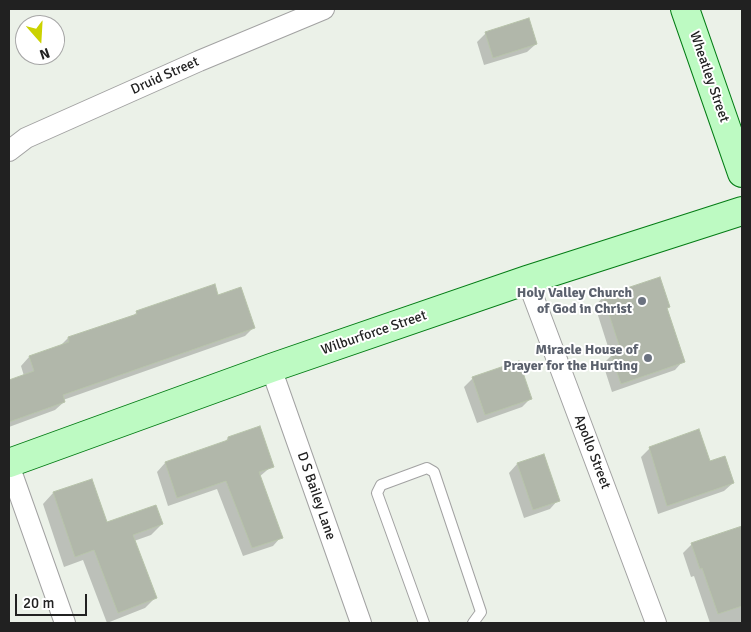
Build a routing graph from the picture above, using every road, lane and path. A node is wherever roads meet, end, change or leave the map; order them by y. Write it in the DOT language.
graph roads {
  1 [pos="324,9"];
  2 [pos="685,9"];
  3 [pos="9,150"];
  4 [pos="742,173"];
  5 [pos="742,211"];
  6 [pos="527,280"];
  7 [pos="271,368"];
  8 [pos="9,464"];
  9 [pos="65,623"];
  10 [pos="361,623"];
  11 [pos="424,623"];
  12 [pos="473,623"];
  13 [pos="656,623"];
  1 -- 3 [label="street, Druid Street"];
  2 -- 4 [label="street, Wheatley Street"];
  5 -- 6 [label="street, Wilburforce Street"];
  6 -- 7 [label="street, Wilburforce Street"];
  6 -- 13 [label="street, Apollo Street"];
  7 -- 8 [label="street, Wilburforce Street"];
  7 -- 10 [label="street, D S Bailey Lane"];
  8 -- 9 [label="street"];
  11 -- 12 [label="lane"];
}
